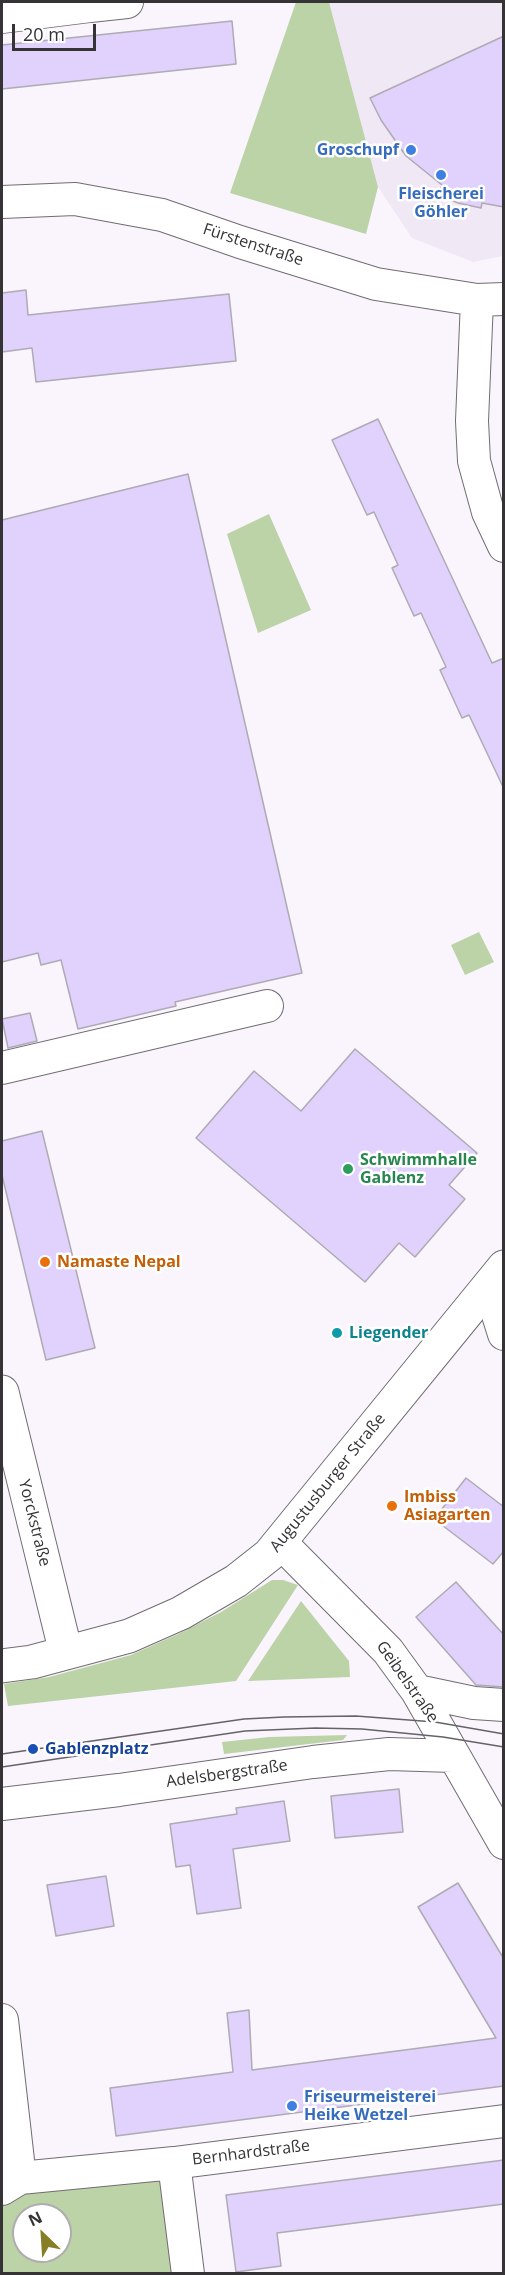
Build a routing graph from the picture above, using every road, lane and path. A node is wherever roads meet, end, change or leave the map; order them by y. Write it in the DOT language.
graph roads {
  1 [pos="127,2"];
  2 [pos="91,4"];
  3 [pos="2,17"];
  4 [pos="2,202"];
  5 [pos="490,299"];
  6 [pos="504,546"];
  7 [pos="267,1006"];
  8 [pos="2,1068"];
  9 [pos="496,1276"];
  10 [pos="504,1334"];
  11 [pos="2,1392"];
  12 [pos="281,1543"];
  13 [pos="66,1653"];
  14 [pos="2,1666"];
  15 [pos="417,1691"];
  16 [pos="504,1705"];
  17 [pos="453,1756"];
  18 [pos="2,1804"];
  19 [pos="504,1843"];
  20 [pos="2,2020"];
  21 [pos="504,2121"];
  22 [pos="174,2163"];
  23 [pos="10,2183"];
  24 [pos="188,2274"];
  1 -- 2 [label="street"];
  2 -- 3 [label="street"];
  4 -- 5 [label="street, Fürstenstraße"];
  5 -- 6 [label="street"];
  7 -- 8 [label="street"];
  9 -- 10 [label="street"];
  9 -- 12 [label="main road, Augustusburger Straße"];
  11 -- 13 [label="main road, Yorckstraße"];
  12 -- 13 [label="main road, Augustusburger Straße"];
  12 -- 15 [label="street, Geibelstraße"];
  13 -- 14 [label="main road, Augustusburger Straße"];
  15 -- 16 [label="street"];
  15 -- 17 [label="street, Geibelstraße"];
  17 -- 18 [label="street, Adelsbergstraße"];
  17 -- 19 [label="street, Geibelstraße"];
  20 -- 23 [label="street"];
  21 -- 22 [label="street, Bernhardstraße"];
  22 -- 23 [label="street, Bernhardstraße"];
  22 -- 24 [label="street"];
}
